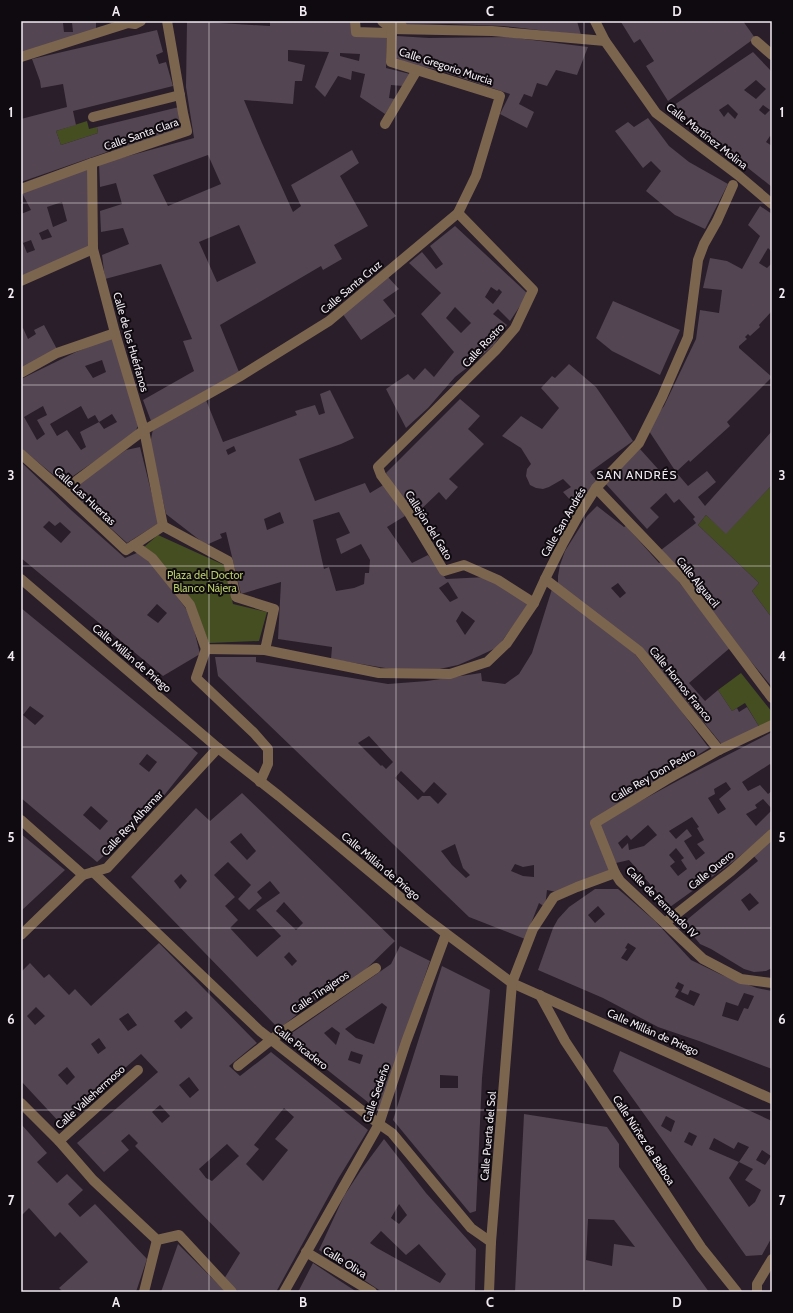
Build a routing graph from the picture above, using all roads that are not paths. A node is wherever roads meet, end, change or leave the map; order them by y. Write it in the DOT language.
graph roads {
  1 [pos="141,21"];
  2 [pos="167,21"];
  3 [pos="355,21"];
  4 [pos="382,21"];
  5 [pos="595,21"];
  6 [pos="128,22"];
  7 [pos="394,28"];
  8 [pos="605,41"];
  9 [pos="756,41"];
  10 [pos="772,55"];
  11 [pos="21,57"];
  12 [pos="417,70"];
  13 [pos="180,95"];
  14 [pos="500,96"];
  15 [pos="94,117"];
  16 [pos="385,124"];
  17 [pos="92,163"];
  18 [pos="734,184"];
  19 [pos="21,189"];
  20 [pos="771,202"];
  21 [pos="458,213"];
  22 [pos="93,249"];
  23 [pos="21,281"];
  24 [pos="115,333"];
  25 [pos="21,373"];
  26 [pos="144,430"];
  27 [pos="21,454"];
  28 [pos="378,467"];
  29 [pos="596,488"];
  30 [pos="63,491"];
  31 [pos="164,526"];
  32 [pos="134,546"];
  33 [pos="21,579"];
  34 [pos="545,579"];
  35 [pos="534,603"];
  36 [pos="206,649"];
  37 [pos="265,650"];
  38 [pos="772,698"];
  39 [pos="772,725"];
  40 [pos="218,748"];
  41 [pos="719,750"];
  42 [pos="260,782"];
  43 [pos="21,820"];
  44 [pos="772,834"];
  45 [pos="93,872"];
  46 [pos="615,873"];
  47 [pos="83,875"];
  48 [pos="665,924"];
  49 [pos="446,934"];
  50 [pos="21,935"];
  51 [pos="376,968"];
  52 [pos="512,983"];
  53 [pos="772,983"];
  54 [pos="540,995"];
  55 [pos="272,1039"];
  56 [pos="238,1066"];
  57 [pos="138,1070"];
  58 [pos="772,1099"];
  59 [pos="21,1103"];
  60 [pos="379,1124"];
  61 [pos="59,1141"];
  62 [pos="157,1240"];
  63 [pos="491,1242"];
  64 [pos="306,1252"];
  65 [pos="772,1258"];
  66 [pos="144,1292"];
  67 [pos="232,1292"];
  68 [pos="284,1292"];
  69 [pos="372,1292"];
  70 [pos="489,1292"];
  71 [pos="737,1292"];
  72 [pos="757,1292"];
  1 -- 6 [label="street"];
  2 -- 13 [label="street, Calle Santa Clara"];
  3 -- 7 [label="street"];
  4 -- 7 [label="street"];
  5 -- 8 [label="street, Calle Martínez Molina"];
  6 -- 11 [label="street"];
  7 -- 8 [label="street"];
  7 -- 12 [label="street, Calle Gregorio Murcia"];
  8 -- 20 [label="street, Calle Martínez Molina"];
  9 -- 10 [label="street"];
  12 -- 14 [label="street, Calle Gregorio Murcia"];
  12 -- 16 [label="street"];
  13 -- 15 [label="street"];
  13 -- 17 [label="street, Calle Santa Clara"];
  14 -- 21 [label="street, Calle Santa Cruz"];
  17 -- 19 [label="street, Calle Santa Clara"];
  17 -- 22 [label="street, Calle de los Huérfanos"];
  18 -- 29 [label="street, Calle San Andrés"];
  21 -- 26 [label="street, Calle Santa Cruz"];
  21 -- 28 [label="street, Calle Rostro"];
  22 -- 23 [label="street"];
  22 -- 24 [label="street, Calle de los Huérfanos"];
  24 -- 25 [label="street"];
  24 -- 26 [label="street, Calle de los Huérfanos"];
  26 -- 30 [label="street"];
  26 -- 31 [label="street, Calle de los Huérfanos"];
  27 -- 30 [label="street, Calle Las Huertas"];
  28 -- 35 [label="street, Callejón del Gato"];
  29 -- 34 [label="street, Calle San Andrés"];
  29 -- 38 [label="street, Calle Alguacil"];
  30 -- 32 [label="street, Calle Las Huertas"];
  31 -- 32 [label="street"];
  31 -- 37 [label="street"];
  32 -- 36 [label="street"];
  33 -- 40 [label="street, Calle Millán de Priego"];
  34 -- 35 [label="street, Calle San Andrés"];
  34 -- 41 [label="street, Calle Hornos Franco"];
  35 -- 37 [label="street, Calle San Andrés"];
  36 -- 37 [label="street, Calle San Andrés"];
  36 -- 42 [label="street"];
  39 -- 41 [label="street, Calle Rey Don Pedro"];
  40 -- 42 [label="street, Calle Millán de Priego"];
  40 -- 45 [label="street, Calle Rey Alhamar"];
  41 -- 46 [label="street, Calle Rey Don Pedro"];
  42 -- 49 [label="street, Calle Millán de Priego"];
  43 -- 47 [label="street"];
  44 -- 48 [label="street, Calle Quero"];
  45 -- 47 [label="street, Calle Rey Alhamar"];
  45 -- 55 [label="street, Calle Picadero"];
  46 -- 48 [label="street, Calle de Fernando IV"];
  46 -- 52 [label="street, Calle de Fernando IV"];
  47 -- 50 [label="street, Calle Rey Alhamar"];
  48 -- 53 [label="street, Calle de Fernando IV"];
  49 -- 52 [label="street, Calle Millán de Priego"];
  49 -- 60 [label="street, Calle Sedeño"];
  51 -- 55 [label="street, Calle Tinajeros"];
  52 -- 54 [label="street, Calle Millán de Priego"];
  52 -- 63 [label="street, Calle Puerta del Sol"];
  54 -- 58 [label="street, Calle Millán de Priego"];
  54 -- 71 [label="street, Calle Núñez de Balboa"];
  55 -- 56 [label="street, Calle Tinajeros"];
  55 -- 60 [label="street, Calle Picadero"];
  57 -- 61 [label="street, Calle Vallehermoso"];
  59 -- 61 [label="street, Calle Vallehermoso"];
  60 -- 63 [label="street, Calle Picadero"];
  60 -- 64 [label="street, Calle Sedeño"];
  61 -- 62 [label="street, Calle Vallehermoso"];
  62 -- 66 [label="street"];
  62 -- 67 [label="street"];
  63 -- 70 [label="street, Calle Puerta del Sol"];
  64 -- 68 [label="street, Calle Sedeño"];
  64 -- 69 [label="street, Calle Oliva"];
  65 -- 72 [label="street"];
}
